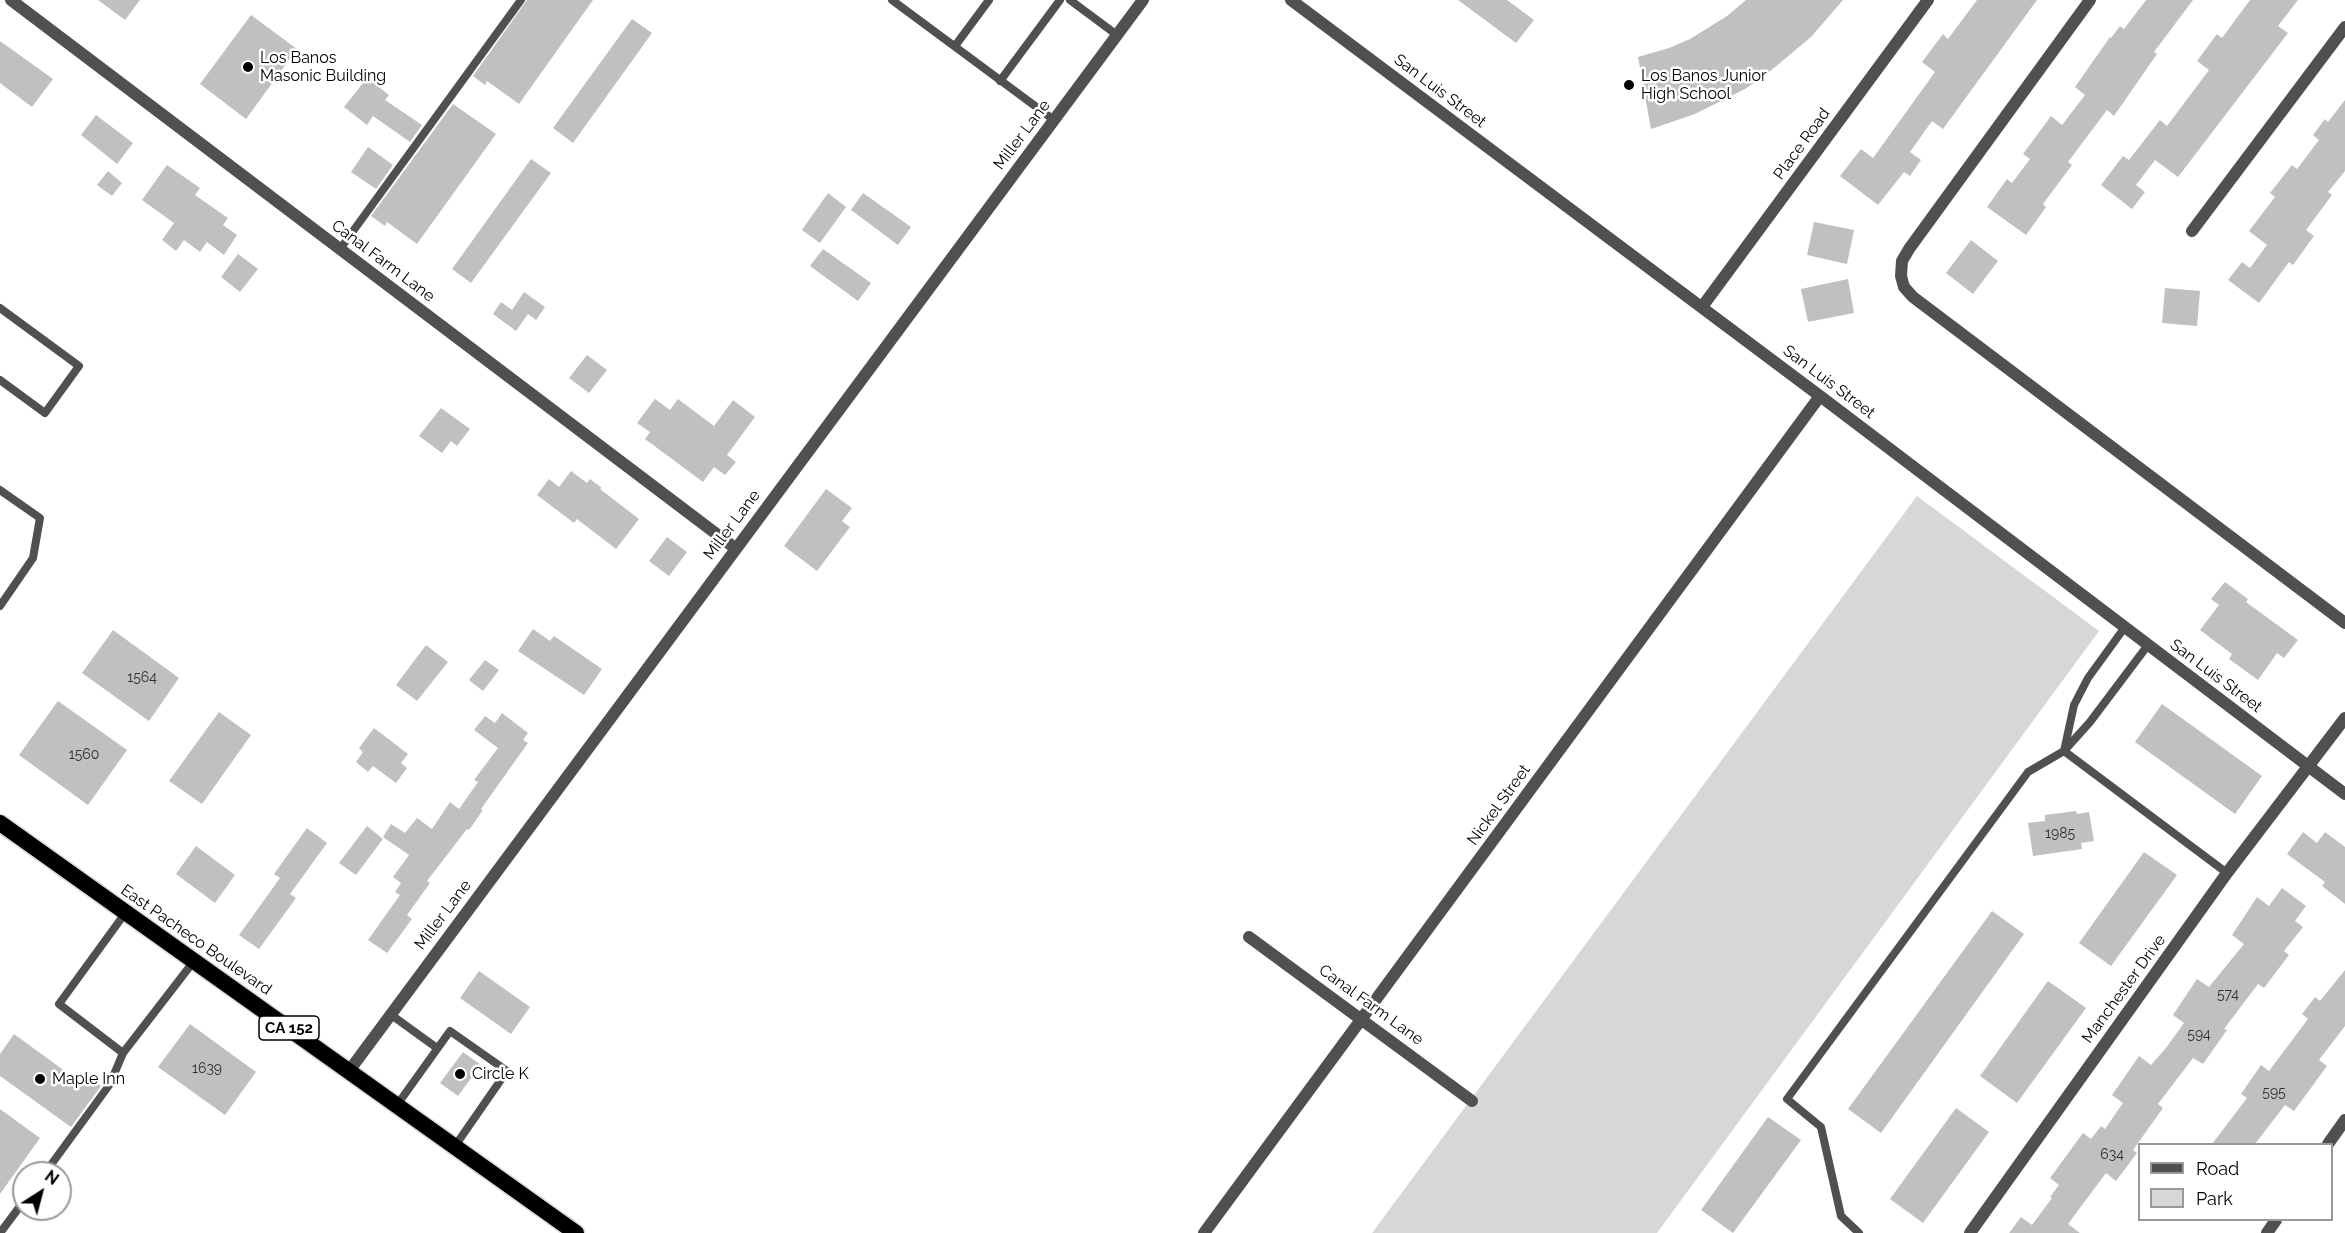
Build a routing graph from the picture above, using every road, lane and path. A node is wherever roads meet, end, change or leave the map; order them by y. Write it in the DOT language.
graph roads {
  1 [pos="11,0"];
  2 [pos="521,0"];
  3 [pos="892,0"];
  4 [pos="989,0"];
  5 [pos="1060,0"];
  6 [pos="1070,0"];
  7 [pos="1143,0"];
  8 [pos="1291,0"];
  9 [pos="1928,0"];
  10 [pos="2090,0"];
  11 [pos="2345,27"];
  12 [pos="1117,36"];
  13 [pos="955,46"];
  14 [pos="1000,81"];
  15 [pos="1054,120"];
  16 [pos="2192,231"];
  17 [pos="340,249"];
  18 [pos="1702,307"];
  19 [pos="0,308"];
  20 [pos="0,380"];
  21 [pos="1820,396"];
  22 [pos="0,490"];
  23 [pos="735,548"];
  24 [pos="0,606"];
  25 [pos="2345,623"];
  26 [pos="2125,627"];
  27 [pos="2148,645"];
  28 [pos="2345,718"];
  29 [pos="2064,751"];
  30 [pos="2307,766"];
  31 [pos="2345,794"];
  32 [pos="0,823"];
  33 [pos="2227,873"];
  34 [pos="126,912"];
  35 [pos="1249,937"];
  36 [pos="194,961"];
  37 [pos="390,1014"];
  38 [pos="1362,1018"];
  39 [pos="437,1048"];
  40 [pos="123,1053"];
  41 [pos="349,1071"];
  42 [pos="1472,1101"];
  43 [pos="397,1105"];
  44 [pos="2345,1120"];
  45 [pos="2329,1143"];
  46 [pos="454,1146"];
  47 [pos="54,1161"];
  48 [pos="12,1217"];
  49 [pos="0,1233"];
  50 [pos="576,1233"];
  51 [pos="1204,1233"];
  52 [pos="1859,1233"];
  53 [pos="1970,1233"];
  1 -- 17 [label="street, Canal Farm Lane"];
  2 -- 17 [label="lane"];
  3 -- 13 [label="lane"];
  4 -- 13 [label="lane"];
  5 -- 14 [label="lane"];
  6 -- 12 [label="lane"];
  7 -- 12 [label="street, Miller Lane"];
  8 -- 18 [label="street, San Luis Street"];
  9 -- 18 [label="street, Place Road"];
  10 -- 25 [label="street"];
  11 -- 16 [label="street"];
  12 -- 15 [label="street, Miller Lane"];
  13 -- 14 [label="lane"];
  14 -- 15 [label="lane"];
  15 -- 23 [label="street, Miller Lane"];
  17 -- 23 [label="street, Canal Farm Lane"];
  18 -- 21 [label="street, San Luis Street"];
  19 -- 20 [label="lane"];
  21 -- 26 [label="street, San Luis Street"];
  21 -- 38 [label="street, Nickel Street"];
  22 -- 24 [label="lane"];
  23 -- 37 [label="street, Miller Lane"];
  26 -- 27 [label="street, San Luis Street"];
  26 -- 29 [label="lane"];
  27 -- 29 [label="lane"];
  27 -- 30 [label="street, San Luis Street"];
  28 -- 30 [label="street, Manchester Drive"];
  29 -- 33 [label="lane"];
  29 -- 52 [label="lane"];
  30 -- 31 [label="street, San Luis Street"];
  30 -- 33 [label="street, Manchester Drive"];
  32 -- 34 [label="highway, East Pacheco Boulevard / CA 152"];
  33 -- 53 [label="street, Manchester Drive"];
  34 -- 36 [label="highway, East Pacheco Boulevard / CA 152"];
  34 -- 40 [label="lane"];
  35 -- 38 [label="street, Canal Farm Lane"];
  36 -- 40 [label="lane"];
  36 -- 41 [label="highway, East Pacheco Boulevard / CA 152"];
  37 -- 39 [label="lane"];
  37 -- 41 [label="street, Miller Lane"];
  38 -- 42 [label="street, Canal Farm Lane"];
  38 -- 51 [label="street, Nickel Street"];
  39 -- 43 [label="lane"];
  39 -- 46 [label="lane"];
  40 -- 47 [label="lane"];
  41 -- 43 [label="highway, East Pacheco Boulevard / CA 152"];
  43 -- 46 [label="highway, East Pacheco Boulevard / CA 152"];
  44 -- 45 [label="street"];
  46 -- 50 [label="highway, East Pacheco Boulevard / CA 152"];
  48 -- 49 [label="lane"];
}
